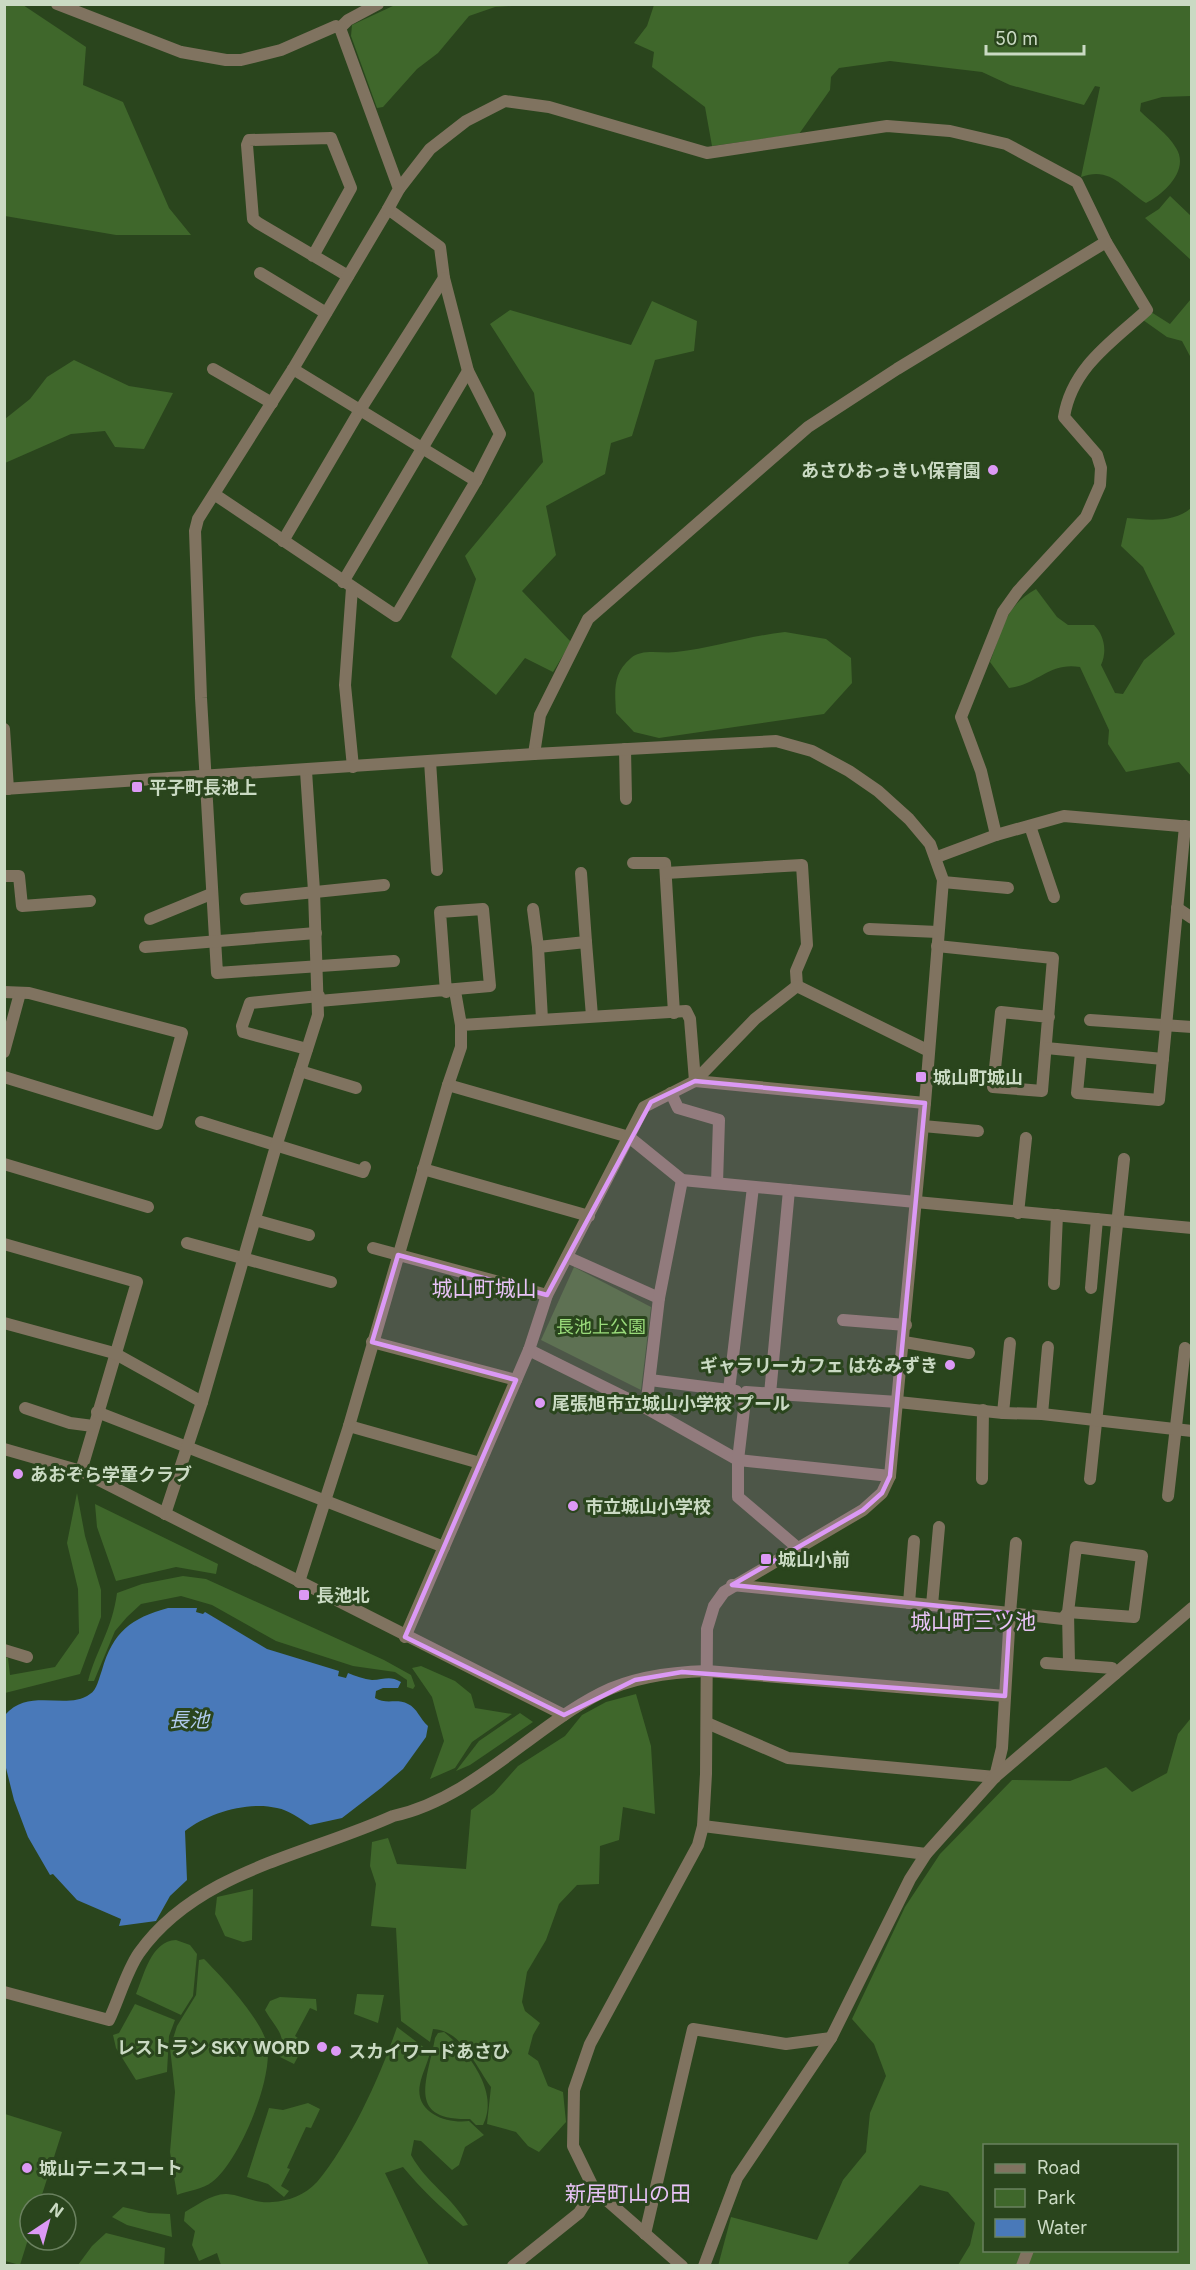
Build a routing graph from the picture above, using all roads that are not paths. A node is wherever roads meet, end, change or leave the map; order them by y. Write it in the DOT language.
graph roads {
  1 [pos="57,4"];
  2 [pos="378,4"];
  3 [pos="340,28"];
  4 [pos="399,189"];
  5 [pos="387,209"];
  6 [pos="1106,242"];
  7 [pos="313,256"];
  8 [pos="260,273"];
  9 [pos="348,276"];
  10 [pos="444,278"];
  11 [pos="326,313"];
  12 [pos="213,369"];
  13 [pos="293,369"];
  14 [pos="468,370"];
  15 [pos="272,403"];
  16 [pos="360,410"];
  17 [pos="423,448"];
  18 [pos="476,481"];
  19 [pos="214,494"];
  20 [pos="283,541"];
  21 [pos="347,585"];
  22 [pos="4,729"];
  23 [pos="625,749"];
  24 [pos="534,754"];
  25 [pos="430,761"];
  26 [pos="353,767"];
  27 [pos="306,771"];
  28 [pos="205,776"];
  29 [pos="6,789"];
  30 [pos="626,799"];
  31 [pos="1030,826"];
  32 [pos="1188,826"];
  33 [pos="996,836"];
  34 [pos="937,857"];
  35 [pos="633,863"];
  36 [pos="437,870"];
  37 [pos="581,873"];
  38 [pos="666,873"];
  39 [pos="4,876"];
  40 [pos="943,882"];
  41 [pos="384,885"];
  42 [pos="1008,888"];
  43 [pos="314,891"];
  44 [pos="211,894"];
  45 [pos="1054,897"];
  46 [pos="246,899"];
  47 [pos="90,902"];
  48 [pos="1177,908"];
  49 [pos="533,909"];
  50 [pos="1191,918"];
  51 [pos="150,919"];
  52 [pos="869,929"];
  53 [pos="938,932"];
  54 [pos="316,933"];
  55 [pos="215,941"];
  56 [pos="586,942"];
  57 [pos="937,946"];
  58 [pos="145,947"];
  59 [pos="538,947"];
  60 [pos="394,961"];
  61 [pos="317,964"];
  62 [pos="797,986"];
  63 [pos="450,991"];
  64 [pos="4,992"];
  65 [pos="20,993"];
  66 [pos="319,999"];
  67 [pos="674,1013"];
  68 [pos="592,1016"];
  69 [pos="1049,1017"];
  70 [pos="542,1019"];
  71 [pos="1090,1020"];
  72 [pos="1167,1024"];
  73 [pos="461,1025"];
  74 [pos="1191,1027"];
  75 [pos="1046,1048"];
  76 [pos="307,1049"];
  77 [pos="929,1051"];
  78 [pos="4,1052"];
  79 [pos="1081,1052"];
  80 [pos="1163,1059"];
  81 [pos="300,1071"];
  82 [pos="4,1077"];
  83 [pos="695,1081"];
  84 [pos="448,1085"];
  85 [pos="356,1088"];
  86 [pos="671,1093"];
  87 [pos="925,1103"];
  88 [pos="201,1122"];
  89 [pos="923,1126"];
  90 [pos="978,1131"];
  91 [pos="629,1137"];
  92 [pos="1026,1138"];
  93 [pos="277,1145"];
  94 [pos="1124,1159"];
  95 [pos="4,1164"];
  96 [pos="365,1167"];
  97 [pos="423,1169"];
  98 [pos="682,1180"];
  99 [pos="717,1183"];
  100 [pos="753,1187"];
  101 [pos="789,1190"];
  102 [pos="915,1202"];
  103 [pos="148,1207"];
  104 [pos="1018,1213"];
  105 [pos="1057,1215"];
  106 [pos="589,1216"];
  107 [pos="1096,1219"];
  108 [pos="255,1220"];
  109 [pos="1119,1221"];
  110 [pos="1191,1228"];
  111 [pos="309,1235"];
  112 [pos="187,1243"];
  113 [pos="4,1244"];
  114 [pos="373,1248"];
  115 [pos="398,1255"];
  116 [pos="567,1257"];
  117 [pos="244,1259"];
  118 [pos="331,1282"];
  119 [pos="1054,1284"];
  120 [pos="1091,1288"];
  121 [pos="548,1295"];
  122 [pos="659,1298"];
  123 [pos="843,1320"];
  124 [pos="4,1323"];
  125 [pos="906,1325"];
  126 [pos="372,1341"];
  127 [pos="904,1342"];
  128 [pos="1010,1343"];
  129 [pos="1048,1347"];
  130 [pos="1185,1348"];
  131 [pos="529,1350"];
  132 [pos="114,1353"];
  133 [pos="969,1353"];
  134 [pos="516,1380"];
  135 [pos="650,1380"];
  136 [pos="729,1390"];
  137 [pos="746,1392"];
  138 [pos="770,1394"];
  139 [pos="202,1402"];
  140 [pos="898,1402"];
  141 [pos="25,1408"];
  142 [pos="646,1408"];
  143 [pos="983,1410"];
  144 [pos="97,1412"];
  145 [pos="1003,1413"];
  146 [pos="1042,1414"];
  147 [pos="1096,1420"];
  148 [pos="93,1426"];
  149 [pos="349,1426"];
  150 [pos="1175,1430"];
  151 [pos="1191,1431"];
  152 [pos="188,1447"];
  153 [pos="4,1449"];
  154 [pos="738,1460"];
  155 [pos="480,1463"];
  156 [pos="81,1471"];
  157 [pos="890,1476"];
  158 [pos="981,1479"];
  159 [pos="1090,1479"];
  160 [pos="1168,1496"];
  161 [pos="326,1501"];
  162 [pos="165,1514"];
  163 [pos="939,1527"];
  164 [pos="914,1541"];
  165 [pos="1016,1543"];
  166 [pos="444,1547"];
  167 [pos="799,1549"];
  168 [pos="299,1582"];
  169 [pos="732,1585"];
  170 [pos="909,1603"];
  171 [pos="932,1605"];
  172 [pos="1191,1608"];
  173 [pos="1068,1612"];
  174 [pos="1010,1613"];
  175 [pos="405,1636"];
  176 [pos="4,1650"];
  177 [pos="27,1657"];
  178 [pos="1046,1663"];
  179 [pos="1069,1663"];
  180 [pos="707,1671"];
  181 [pos="1115,1674"];
  182 [pos="1005,1696"];
  183 [pos="564,1715"];
  184 [pos="707,1723"];
  185 [pos="995,1777"];
  186 [pos="703,1826"];
  187 [pos="926,1854"];
  188 [pos="4,1992"];
  189 [pos="831,2038"];
  190 [pos="594,2189"];
  191 [pos="645,2234"];
  192 [pos="513,2265"];
  193 [pos="682,2265"];
  194 [pos="704,2265"];
  1 -- 3 [label="street"];
  2 -- 3 [label="street"];
  3 -- 4 [label="street"];
  4 -- 5 [label="street"];
  4 -- 6 [label="street"];
  5 -- 9 [label="street"];
  5 -- 10 [label="street"];
  6 -- 24 [label="street"];
  6 -- 33 [label="street"];
  7 -- 7 [label="street"];
  7 -- 9 [label="street"];
  8 -- 11 [label="street"];
  9 -- 11 [label="street"];
  10 -- 14 [label="street"];
  10 -- 16 [label="street"];
  11 -- 13 [label="street"];
  12 -- 15 [label="street"];
  13 -- 15 [label="street"];
  13 -- 16 [label="street"];
  14 -- 17 [label="street"];
  14 -- 18 [label="street"];
  15 -- 19 [label="street"];
  16 -- 17 [label="street"];
  16 -- 20 [label="street"];
  17 -- 18 [label="street"];
  17 -- 21 [label="street"];
  18 -- 21 [label="street"];
  19 -- 20 [label="street"];
  19 -- 28 [label="street"];
  20 -- 21 [label="street"];
  21 -- 26 [label="street"];
  22 -- 29 [label="street"];
  23 -- 24 [label="street"];
  23 -- 30 [label="street"];
  23 -- 34 [label="street"];
  24 -- 25 [label="street"];
  25 -- 26 [label="street"];
  25 -- 36 [label="street"];
  26 -- 27 [label="street"];
  27 -- 28 [label="street"];
  27 -- 43 [label="street"];
  28 -- 29 [label="street"];
  28 -- 44 [label="street"];
  31 -- 32 [label="street"];
  31 -- 33 [label="street"];
  31 -- 45 [label="street"];
  32 -- 48 [label="street"];
  33 -- 34 [label="street"];
  34 -- 40 [label="street"];
  35 -- 38 [label="street"];
  37 -- 56 [label="street"];
  38 -- 62 [label="street"];
  38 -- 67 [label="street"];
  39 -- 47 [label="street"];
  40 -- 42 [label="street"];
  40 -- 53 [label="street"];
  41 -- 43 [label="street"];
  43 -- 46 [label="street"];
  43 -- 54 [label="street"];
  44 -- 51 [label="street"];
  44 -- 55 [label="street"];
  48 -- 50 [label="street"];
  48 -- 72 [label="street"];
  49 -- 59 [label="street"];
  52 -- 53 [label="street"];
  53 -- 57 [label="street"];
  54 -- 55 [label="street"];
  54 -- 61 [label="street"];
  55 -- 58 [label="street"];
  55 -- 61 [label="street"];
  56 -- 59 [label="street"];
  56 -- 68 [label="street"];
  57 -- 69 [label="street"];
  57 -- 77 [label="street"];
  59 -- 70 [label="street"];
  60 -- 61 [label="street"];
  61 -- 66 [label="street"];
  62 -- 77 [label="street"];
  62 -- 83 [label="street"];
  63 -- 63 [label="street"];
  63 -- 66 [label="street"];
  63 -- 73 [label="street"];
  64 -- 65 [label="street"];
  65 -- 78 [label="street"];
  65 -- 82 [label="street"];
  66 -- 76 [label="street"];
  66 -- 76 [label="street"];
  67 -- 68 [label="street"];
  67 -- 83 [label="street"];
  68 -- 70 [label="street"];
  69 -- 75 [label="street"];
  69 -- 75 [label="street"];
  70 -- 73 [label="street"];
  71 -- 72 [label="street"];
  72 -- 74 [label="street"];
  72 -- 80 [label="street"];
  73 -- 84 [label="street"];
  75 -- 79 [label="street"];
  76 -- 81 [label="street"];
  77 -- 87 [label="street"];
  79 -- 80 [label="street"];
  79 -- 80 [label="street"];
  81 -- 85 [label="street"];
  81 -- 93 [label="street"];
  83 -- 86 [label="street"];
  83 -- 87 [label="street"];
  84 -- 91 [label="street"];
  84 -- 97 [label="street"];
  86 -- 91 [label="street"];
  86 -- 99 [label="street"];
  87 -- 89 [label="street"];
  88 -- 93 [label="street"];
  89 -- 90 [label="street"];
  89 -- 102 [label="street"];
  91 -- 98 [label="street"];
  91 -- 106 [label="street"];
  92 -- 104 [label="street"];
  93 -- 96 [label="street"];
  93 -- 108 [label="street"];
  94 -- 109 [label="street"];
  95 -- 103 [label="street"];
  97 -- 106 [label="street"];
  97 -- 115 [label="street"];
  98 -- 99 [label="street"];
  98 -- 122 [label="street"];
  99 -- 100 [label="street"];
  100 -- 101 [label="street"];
  100 -- 136 [label="street"];
  101 -- 102 [label="street"];
  101 -- 138 [label="street"];
  102 -- 104 [label="street"];
  102 -- 125 [label="street"];
  104 -- 105 [label="street"];
  105 -- 107 [label="street"];
  105 -- 119 [label="street"];
  106 -- 116 [label="street"];
  107 -- 109 [label="street"];
  107 -- 120 [label="street"];
  108 -- 111 [label="street"];
  108 -- 117 [label="street"];
  109 -- 110 [label="street"];
  109 -- 147 [label="street"];
  112 -- 117 [label="street"];
  113 -- 132 [label="street"];
  114 -- 115 [label="street"];
  115 -- 121 [label="street"];
  115 -- 126 [label="street"];
  116 -- 121 [label="street"];
  116 -- 122 [label="street"];
  117 -- 118 [label="street"];
  117 -- 139 [label="street"];
  121 -- 131 [label="street"];
  122 -- 135 [label="street"];
  123 -- 125 [label="street"];
  124 -- 132 [label="street"];
  125 -- 127 [label="street"];
  126 -- 134 [label="street"];
  126 -- 149 [label="street"];
  127 -- 133 [label="street"];
  127 -- 140 [label="street"];
  128 -- 145 [label="street"];
  129 -- 146 [label="street"];
  130 -- 150 [label="street"];
  131 -- 134 [label="street"];
  131 -- 142 [label="street"];
  132 -- 139 [label="street"];
  132 -- 144 [label="street"];
  134 -- 155 [label="street"];
  135 -- 136 [label="street"];
  135 -- 142 [label="street"];
  136 -- 137 [label="street"];
  137 -- 138 [label="street"];
  137 -- 154 [label="street"];
  138 -- 140 [label="street"];
  139 -- 152 [label="street"];
  140 -- 143 [label="street"];
  140 -- 157 [label="street"];
  141 -- 148 [label="street"];
  142 -- 154 [label="street"];
  143 -- 145 [label="street"];
  143 -- 158 [label="street"];
  144 -- 148 [label="street"];
  144 -- 152 [label="street"];
  145 -- 146 [label="street"];
  146 -- 147 [label="street"];
  147 -- 150 [label="street"];
  147 -- 159 [label="street"];
  148 -- 156 [label="street"];
  149 -- 155 [label="street"];
  149 -- 161 [label="street"];
  150 -- 151 [label="street"];
  150 -- 160 [label="street"];
  152 -- 161 [label="street"];
  152 -- 162 [label="street"];
  153 -- 156 [label="street"];
  154 -- 157 [label="street"];
  154 -- 167 [label="street"];
  155 -- 166 [label="street"];
  156 -- 162 [label="street"];
  157 -- 167 [label="street"];
  161 -- 166 [label="street"];
  161 -- 168 [label="street"];
  162 -- 168 [label="street"];
  163 -- 171 [label="street"];
  164 -- 170 [label="street"];
  165 -- 174 [label="street"];
  166 -- 175 [label="street"];
  167 -- 169 [label="street"];
  168 -- 175 [label="street"];
  169 -- 170 [label="street"];
  169 -- 180 [label="street"];
  170 -- 171 [label="street"];
  171 -- 174 [label="street"];
  172 -- 181 [label="street"];
  173 -- 173 [label="street"];
  173 -- 174 [label="street"];
  173 -- 179 [label="street"];
  174 -- 182 [label="street"];
  175 -- 183 [label="street"];
  176 -- 177 [label="street"];
  178 -- 179 [label="street"];
  179 -- 181 [label="street"];
  180 -- 182 [label="street"];
  180 -- 183 [label="street"];
  180 -- 184 [label="street"];
  181 -- 185 [label="street"];
  182 -- 185 [label="street"];
  183 -- 188 [label="street"];
  184 -- 185 [label="street"];
  184 -- 186 [label="street"];
  185 -- 187 [label="street"];
  186 -- 187 [label="street"];
  186 -- 190 [label="street"];
  187 -- 189 [label="street"];
  189 -- 191 [label="street"];
  189 -- 194 [label="street"];
  190 -- 191 [label="street"];
  190 -- 192 [label="street"];
  191 -- 193 [label="street"];
}
